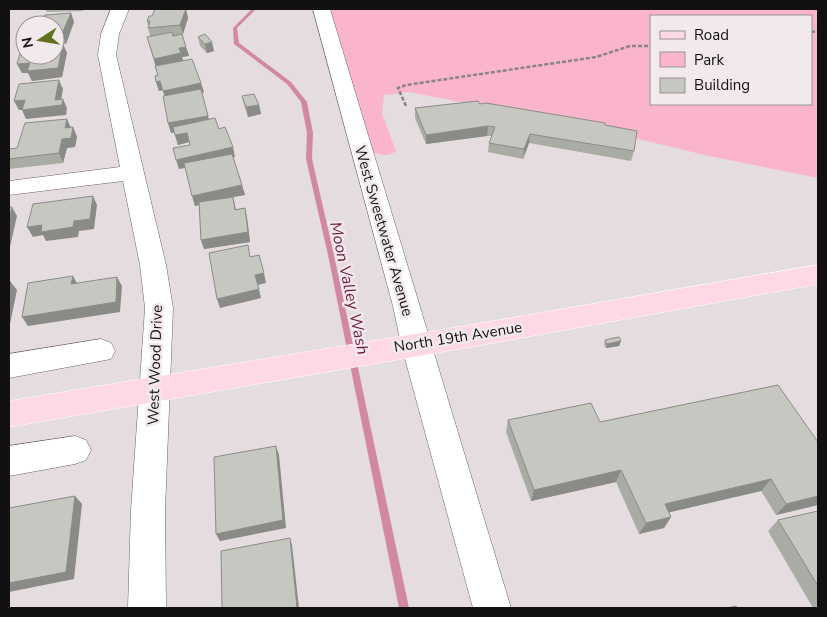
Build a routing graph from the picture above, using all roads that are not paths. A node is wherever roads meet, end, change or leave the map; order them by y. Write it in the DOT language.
graph roads {
  1 [pos="120,9"];
  2 [pos="312,9"];
  3 [pos="322,9"];
  4 [pos="132,173"];
  5 [pos="9,188"];
  6 [pos="818,274"];
  7 [pos="415,344"];
  8 [pos="101,351"];
  9 [pos="9,366"];
  10 [pos="155,388"];
  11 [pos="9,414"];
  12 [pos="75,450"];
  13 [pos="9,461"];
  14 [pos="147,608"];
  15 [pos="492,608"];
  1 -- 4 [label="street, West Wood Drive"];
  2 -- 7 [label="street, West Sweetwater Avenue"];
  3 -- 7 [label="street, West Sweetwater Avenue"];
  4 -- 5 [label="street"];
  4 -- 10 [label="street, West Wood Drive"];
  6 -- 7 [label="main road, North 19th Avenue"];
  7 -- 10 [label="main road, North 19th Avenue"];
  7 -- 15 [label="street"];
  8 -- 9 [label="street"];
  10 -- 11 [label="main road, North 19th Avenue"];
  10 -- 14 [label="street, West Wood Drive"];
  12 -- 13 [label="street"];
}
